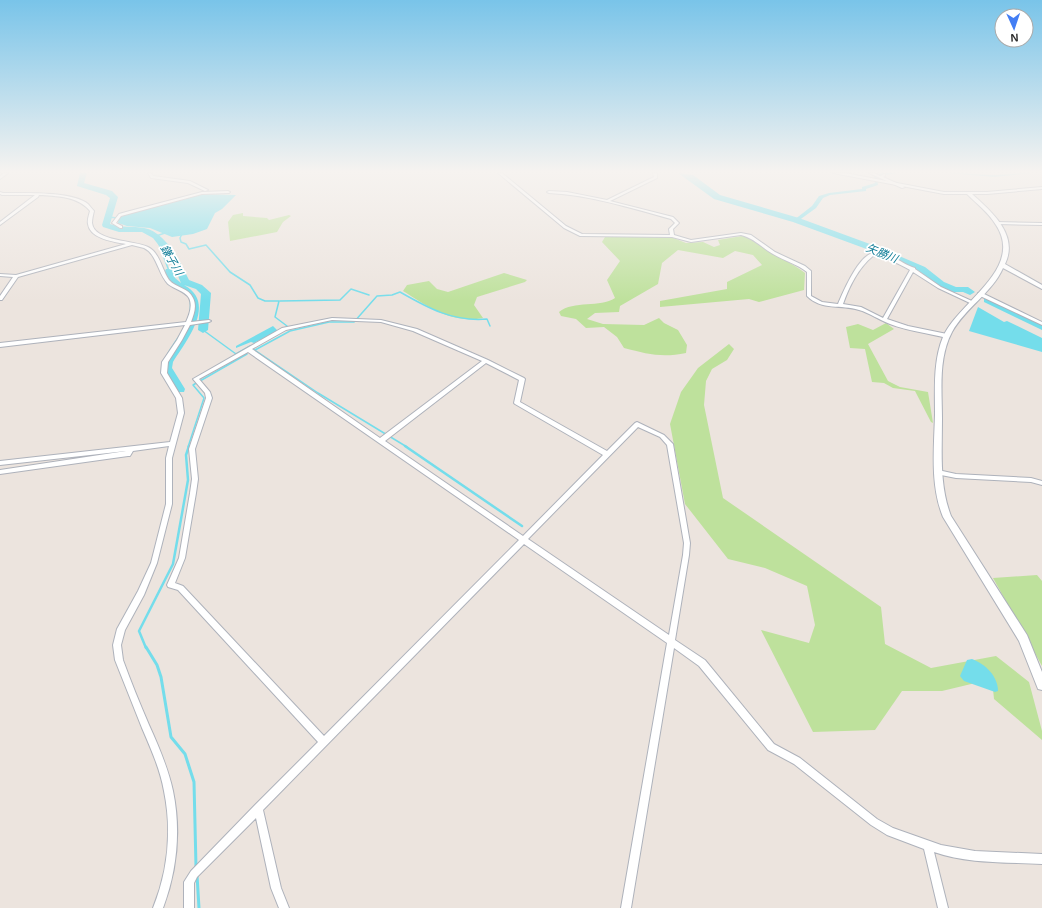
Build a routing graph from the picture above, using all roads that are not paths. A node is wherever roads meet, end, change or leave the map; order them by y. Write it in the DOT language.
graph roads {
  1 [pos="11,215"];
  2 [pos="90,215"];
  3 [pos="120,215"];
  4 [pos="550,215"];
  5 [pos="662,215"];
  6 [pos="990,215"];
  7 [pos="997,223"];
  8 [pos="0,224"];
  9 [pos="1042,224"];
  10 [pos="120,227"];
  11 [pos="672,236"];
  12 [pos="135,244"];
  13 [pos="1003,264"];
  14 [pos="913,269"];
  15 [pos="0,275"];
  16 [pos="16,276"];
  17 [pos="1042,287"];
  18 [pos="980,294"];
  19 [pos="1,297"];
  20 [pos="972,302"];
  21 [pos="840,305"];
  22 [pos="884,320"];
  23 [pos="209,322"];
  24 [pos="188,323"];
  25 [pos="1042,324"];
  26 [pos="947,336"];
  27 [pos="0,345"];
  28 [pos="249,350"];
  29 [pos="486,361"];
  30 [pos="380,441"];
  31 [pos="172,444"];
  32 [pos="130,450"];
  33 [pos="608,454"];
  34 [pos="0,463"];
  35 [pos="0,472"];
  36 [pos="938,472"];
  37 [pos="1042,484"];
  38 [pos="523,540"];
  39 [pos="671,642"];
  40 [pos="1042,685"];
  41 [pos="323,741"];
  42 [pos="258,808"];
  43 [pos="928,846"];
  44 [pos="1042,859"];
  45 [pos="158,908"];
  46 [pos="189,908"];
  47 [pos="284,908"];
  48 [pos="626,908"];
  49 [pos="943,908"];
  1 -- 8 [label="street"];
  2 -- 12 [label="street"];
  3 -- 10 [label="street"];
  4 -- 11 [label="street"];
  5 -- 11 [label="street"];
  6 -- 7 [label="street"];
  7 -- 9 [label="street"];
  7 -- 13 [label="street"];
  11 -- 21 [label="street"];
  12 -- 16 [label="street"];
  12 -- 24 [label="street"];
  13 -- 17 [label="street"];
  13 -- 18 [label="street"];
  14 -- 20 [label="street"];
  14 -- 21 [label="street"];
  14 -- 22 [label="street"];
  15 -- 16 [label="street"];
  16 -- 19 [label="street"];
  18 -- 20 [label="street"];
  18 -- 25 [label="street"];
  20 -- 26 [label="street"];
  21 -- 22 [label="street"];
  22 -- 26 [label="street"];
  23 -- 24 [label="street"];
  24 -- 27 [label="street"];
  24 -- 31 [label="street"];
  26 -- 36 [label="street"];
  28 -- 29 [label="street"];
  28 -- 30 [label="street"];
  28 -- 41 [label="street"];
  29 -- 30 [label="street"];
  29 -- 33 [label="street"];
  30 -- 38 [label="street"];
  31 -- 32 [label="street"];
  31 -- 45 [label="street"];
  32 -- 34 [label="street"];
  32 -- 35 [label="street"];
  33 -- 38 [label="street"];
  33 -- 39 [label="street"];
  36 -- 37 [label="street"];
  36 -- 40 [label="street"];
  38 -- 39 [label="street"];
  38 -- 41 [label="street"];
  39 -- 43 [label="street"];
  39 -- 48 [label="street"];
  41 -- 42 [label="street"];
  42 -- 46 [label="street"];
  42 -- 47 [label="street"];
  43 -- 44 [label="street"];
  43 -- 49 [label="street"];
}
